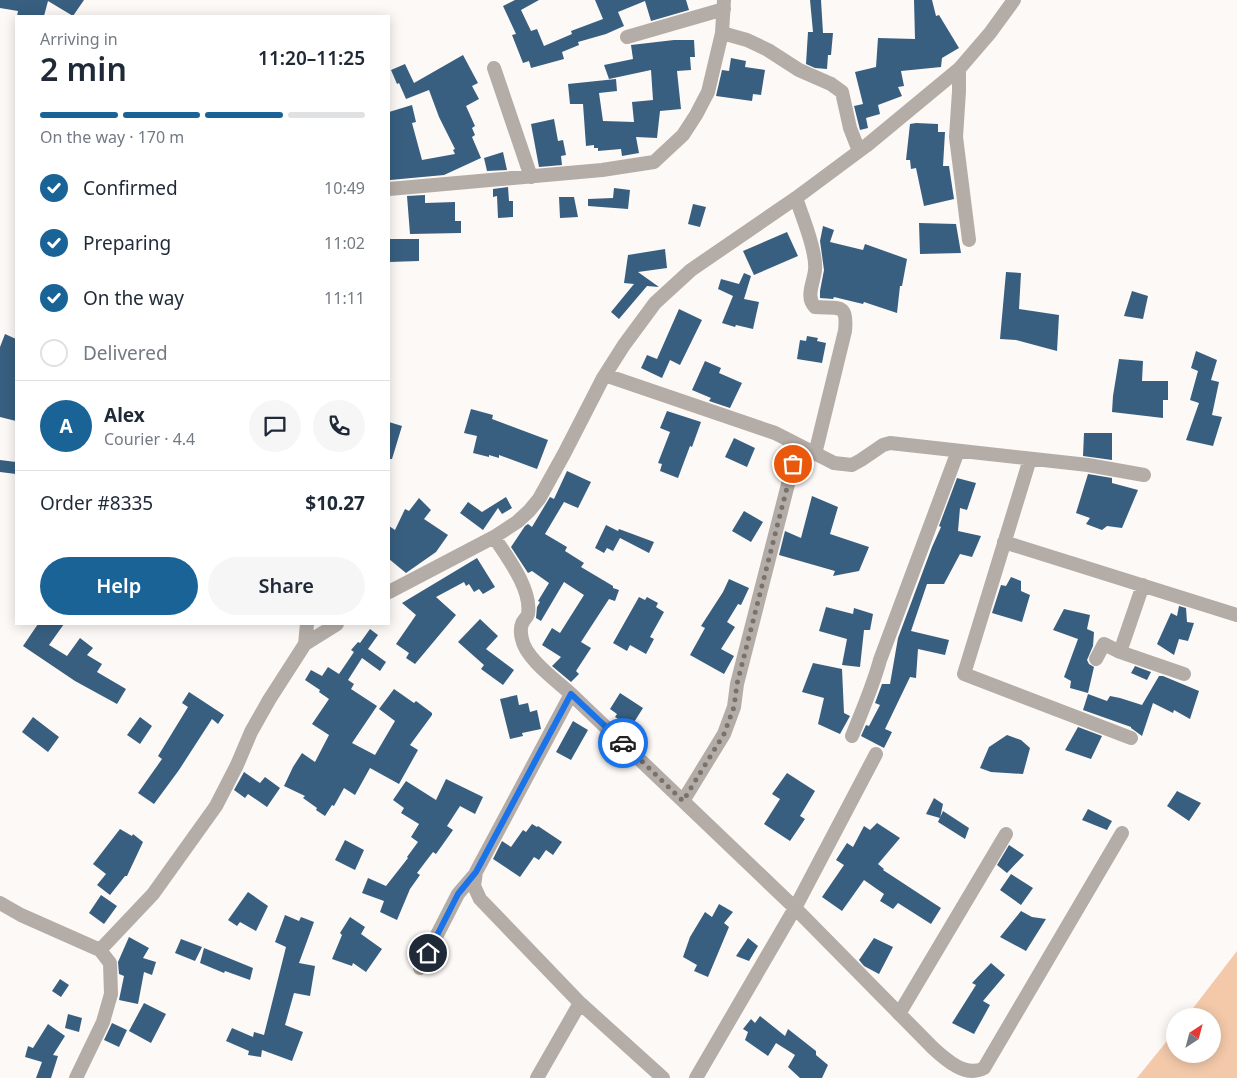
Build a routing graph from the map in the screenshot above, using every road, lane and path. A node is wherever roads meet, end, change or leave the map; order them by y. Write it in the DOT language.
graph roads {
  1 [pos="1014,0"];
  2 [pos="724,5"];
  3 [pos="722,34"];
  4 [pos="628,37"];
  5 [pos="494,68"];
  6 [pos="959,69"];
  7 [pos="859,151"];
  8 [pos="531,176"];
  9 [pos="390,189"];
  10 [pos="796,198"];
  11 [pos="969,240"];
  12 [pos="605,375"];
  13 [pos="798,445"];
  14 [pos="958,451"];
  15 [pos="815,454"];
  16 [pos="1030,459"];
  17 [pos="1144,475"];
  18 [pos="494,537"];
  19 [pos="1004,542"];
  20 [pos="1143,585"];
  21 [pos="390,591"];
  22 [pos="1237,615"];
  23 [pos="307,625"];
  24 [pos="335,625"];
  25 [pos="305,644"];
  26 [pos="1093,644"];
  27 [pos="1114,649"];
  28 [pos="1096,659"];
  29 [pos="1184,674"];
  30 [pos="571,694"];
  31 [pos="852,736"];
  32 [pos="1131,738"];
  33 [pos="876,754"];
  34 [pos="683,801"];
  35 [pos="1122,833"];
  36 [pos="1006,834"];
  37 [pos="476,872"];
  38 [pos="0,904"];
  39 [pos="795,908"];
  40 [pos="100,950"];
  41 [pos="420,968"];
  42 [pos="580,1003"];
  43 [pos="899,1014"];
  44 [pos="76,1078"];
  45 [pos="537,1078"];
  46 [pos="663,1078"];
  47 [pos="696,1078"];
  1 -- 6 [label="street"];
  2 -- 3 [label="street"];
  2 -- 4 [label="street"];
  3 -- 7 [label="street"];
  3 -- 8 [label="street"];
  5 -- 8 [label="street"];
  6 -- 7 [label="street"];
  6 -- 11 [label="street"];
  7 -- 10 [label="street"];
  8 -- 9 [label="street"];
  10 -- 12 [label="street"];
  10 -- 15 [label="street"];
  12 -- 13 [label="street"];
  12 -- 18 [label="street"];
  13 -- 15 [label="street"];
  13 -- 34 [label="street"];
  14 -- 15 [label="street"];
  14 -- 16 [label="street"];
  14 -- 31 [label="street"];
  16 -- 17 [label="street"];
  16 -- 19 [label="street"];
  18 -- 21 [label="street"];
  18 -- 30 [label="street"];
  19 -- 20 [label="street"];
  19 -- 32 [label="street"];
  20 -- 22 [label="street"];
  20 -- 27 [label="street"];
  23 -- 25 [label="street"];
  24 -- 25 [label="street"];
  25 -- 40 [label="street"];
  26 -- 27 [label="street"];
  27 -- 28 [label="street"];
  27 -- 29 [label="street"];
  30 -- 34 [label="street"];
  30 -- 37 [label="street"];
  33 -- 39 [label="street"];
  34 -- 39 [label="street"];
  35 -- 43 [label="street"];
  36 -- 43 [label="street"];
  37 -- 41 [label="street"];
  37 -- 42 [label="street"];
  38 -- 40 [label="street"];
  39 -- 43 [label="street"];
  39 -- 47 [label="street"];
  40 -- 44 [label="street"];
  42 -- 45 [label="street"];
  42 -- 46 [label="street"];
}
